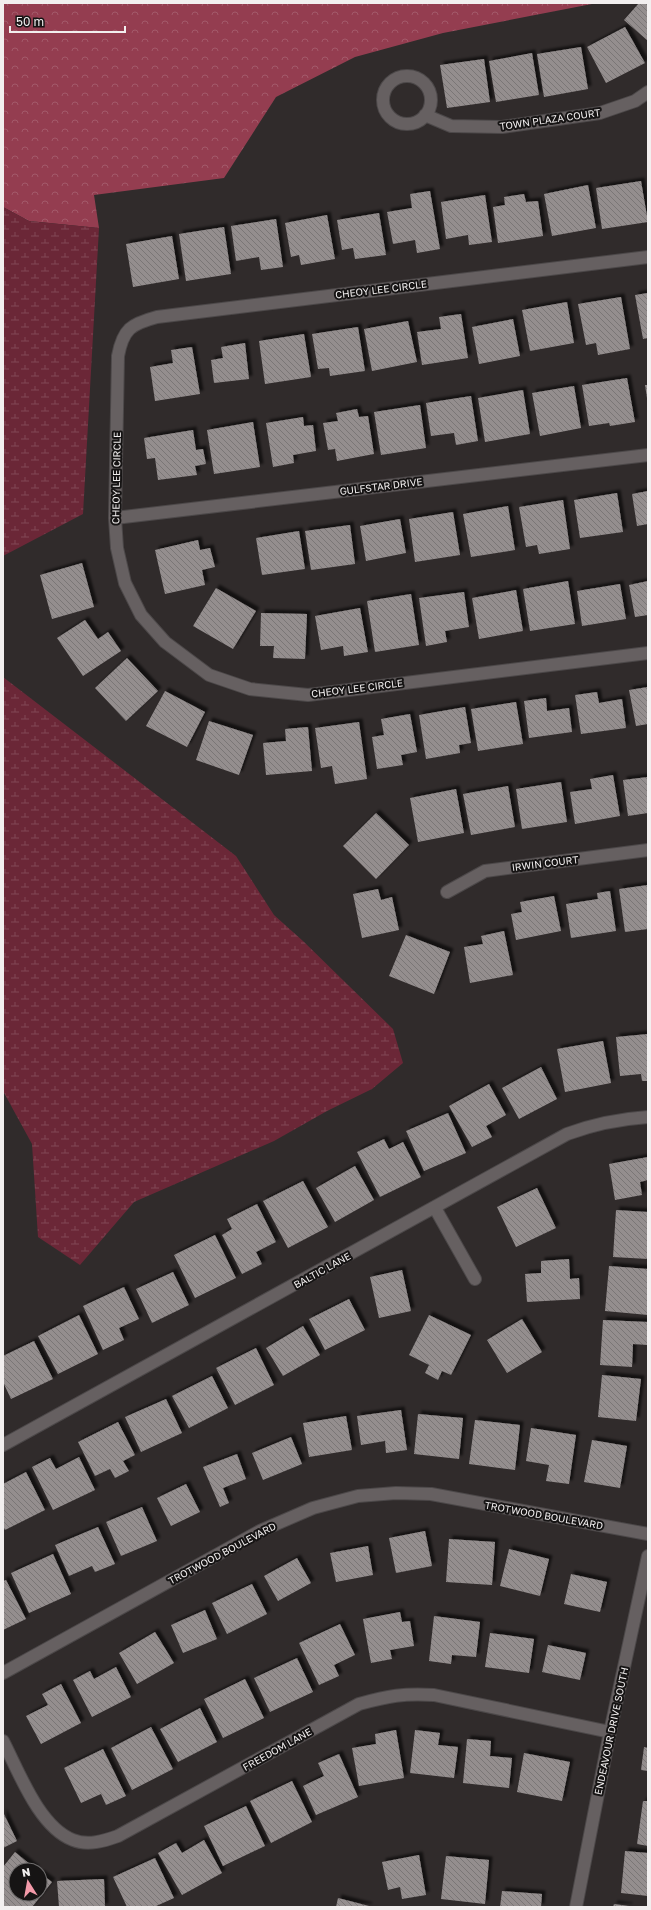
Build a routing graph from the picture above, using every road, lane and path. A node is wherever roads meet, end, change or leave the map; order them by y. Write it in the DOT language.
graph roads {
  1 [pos="647,92"];
  2 [pos="425,115"];
  3 [pos="648,257"];
  4 [pos="648,455"];
  5 [pos="115,518"];
  6 [pos="648,653"];
  7 [pos="648,850"];
  8 [pos="447,892"];
  9 [pos="648,1117"];
  10 [pos="435,1208"];
  11 [pos="475,1279"];
  12 [pos="3,1445"];
  13 [pos="648,1534"];
  14 [pos="648,1556"];
  15 [pos="3,1673"];
  16 [pos="610,1732"];
  17 [pos="3,1741"];
  18 [pos="576,1907"];
  1 -- 2 [label="street, TOWN PLAZA COURT"];
  3 -- 5 [label="street, CHEOY LEE CIRCLE"];
  4 -- 5 [label="street, GULFSTAR DRIVE"];
  5 -- 6 [label="street, CHEOY LEE CIRCLE"];
  7 -- 8 [label="street, IRWIN COURT"];
  9 -- 10 [label="street, BALTIC LANE"];
  10 -- 11 [label="street"];
  10 -- 12 [label="street, BALTIC LANE"];
  13 -- 15 [label="street, TROTWOOD BOULEVARD"];
  14 -- 16 [label="street, ENDEAVOUR DRIVE SOUTH"];
  16 -- 17 [label="street, FREEDOM LANE"];
  16 -- 18 [label="street, ENDEAVOUR DRIVE SOUTH"];
}
